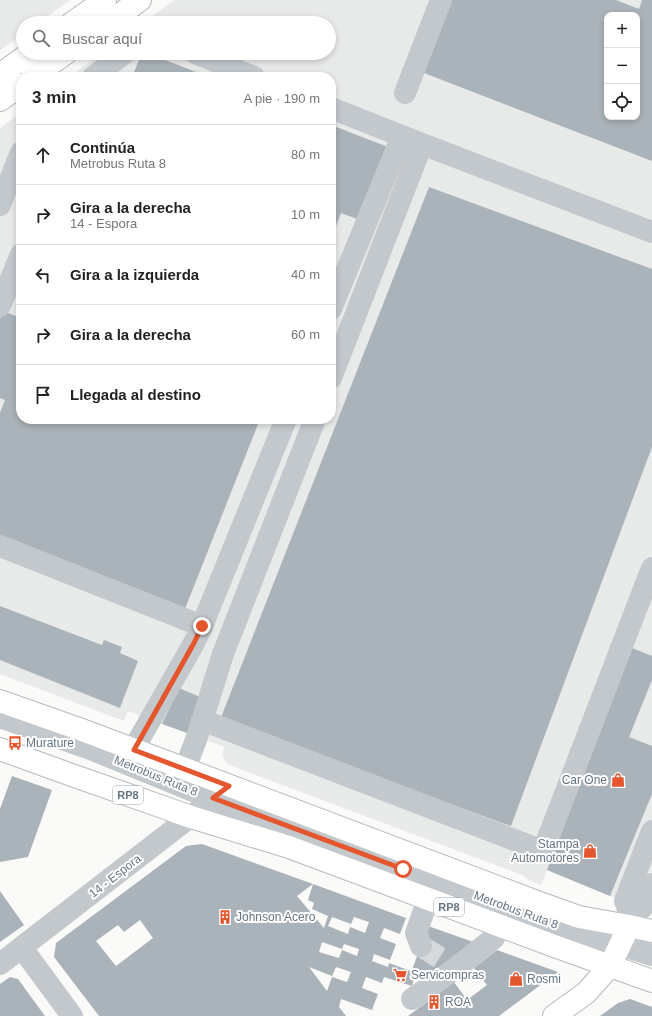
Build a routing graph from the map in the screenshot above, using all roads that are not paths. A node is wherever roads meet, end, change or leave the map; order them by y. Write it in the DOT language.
graph roads {
  1 [pos="105,0"];
  2 [pos="140,0"];
  3 [pos="441,0"];
  4 [pos="82,16"];
  5 [pos="118,16"];
  6 [pos="24,60"];
  7 [pos="56,60"];
  8 [pos="116,60"];
  9 [pos="212,60"];
  10 [pos="39,72"];
  11 [pos="100,72"];
  12 [pos="242,72"];
  13 [pos="6,83"];
  14 [pos="404,93"];
  15 [pos="336,110"];
  16 [pos="402,136"];
  17 [pos="422,144"];
  18 [pos="16,165"];
  19 [pos="0,205"];
  20 [pos="652,232"];
  21 [pos="16,266"];
  22 [pos="336,298"];
  23 [pos="0,306"];
  24 [pos="336,365"];
  25 [pos="284,424"];
  26 [pos="313,424"];
  27 [pos="0,546"];
  28 [pos="652,568"];
  29 [pos="202,626"];
  30 [pos="0,701"];
  31 [pos="0,717"];
  32 [pos="202,720"];
  33 [pos="0,732"];
  34 [pos="0,748"];
  35 [pos="134,750"];
  36 [pos="185,769"];
  37 [pos="209,802"];
  38 [pos="652,831"];
  39 [pos="652,884"];
  40 [pos="428,899"];
  41 [pos="500,926"];
  42 [pos="627,929"];
  43 [pos="652,931"];
  44 [pos="421,946"];
  45 [pos="22,948"];
  46 [pos="652,955"];
  47 [pos="0,964"];
  48 [pos="610,966"];
  49 [pos="652,981"];
  50 [pos="412,999"];
  51 [pos="72,1016"];
  52 [pos="554,1016"];
  1 -- 4 [label="main road"];
  2 -- 5 [label="main road"];
  3 -- 14 [label="street"];
  6 -- 13 [label="main road"];
  7 -- 10 [label="main road"];
  8 -- 11 [label="street"];
  9 -- 12 [label="street"];
  15 -- 16 [label="street"];
  16 -- 17 [label="street"];
  16 -- 22 [label="street"];
  17 -- 20 [label="street"];
  17 -- 24 [label="street"];
  18 -- 19 [label="street"];
  21 -- 23 [label="street"];
  25 -- 29 [label="street"];
  26 -- 32 [label="street"];
  27 -- 29 [label="street"];
  28 -- 32 [label="street"];
  29 -- 35 [label="street"];
  30 -- 35 [label="main road, RP8"];
  31 -- 37 [label="street, Metrobus Ruta 8"];
  32 -- 36 [label="street"];
  33 -- 37 [label="street, Metrobus Ruta 8"];
  34 -- 37 [label="main road, RP8"];
  35 -- 36 [label="main road, RP8"];
  36 -- 37 [label="main road, RP8"];
  37 -- 40 [label="main road, RP8"];
  37 -- 42 [label="street, Metrobus Ruta 8"];
  37 -- 45 [label="street, 14 - Espora"];
  38 -- 42 [label="street"];
  39 -- 42 [label="street"];
  40 -- 41 [label="main road, RP8"];
  40 -- 44 [label="street"];
  41 -- 48 [label="main road, RP8"];
  41 -- 50 [label="street"];
  42 -- 43 [label="main road"];
  42 -- 46 [label="street, Metrobus Ruta 8"];
  42 -- 48 [label="main road"];
  45 -- 47 [label="street, 14 - Espora"];
  45 -- 51 [label="street"];
  48 -- 49 [label="main road, RP8"];
  48 -- 52 [label="main road"];
}
